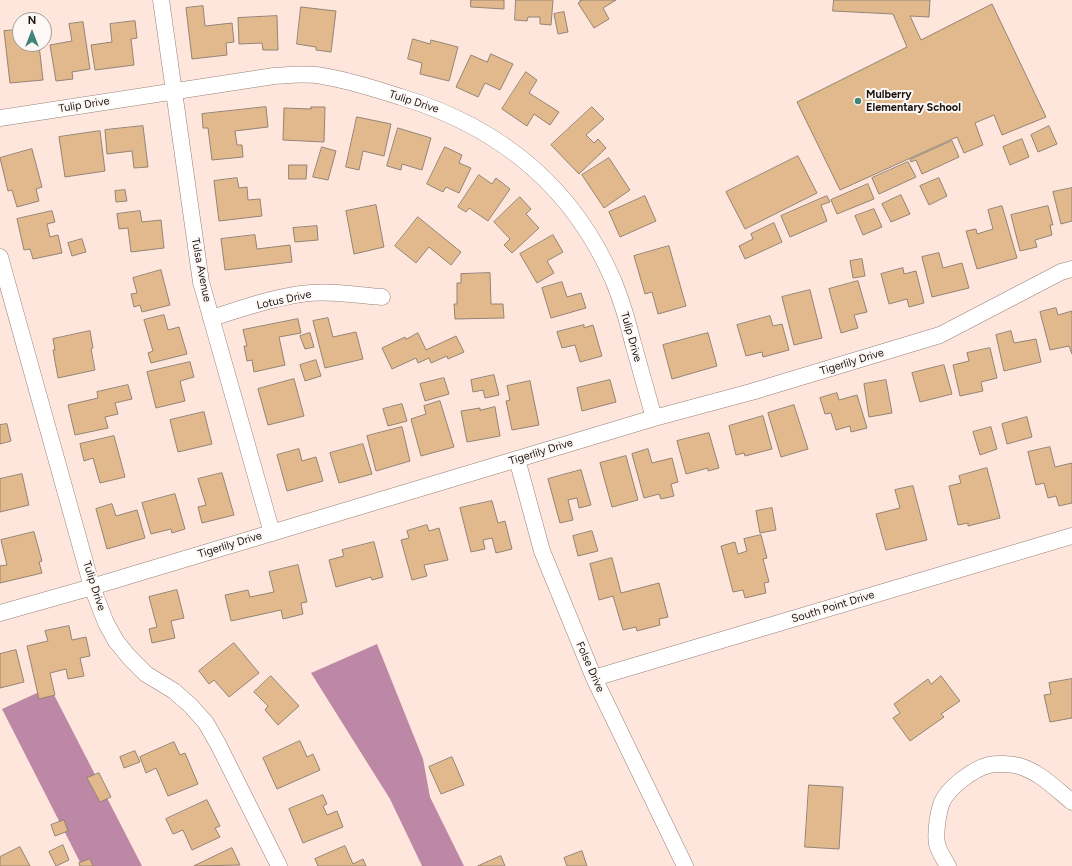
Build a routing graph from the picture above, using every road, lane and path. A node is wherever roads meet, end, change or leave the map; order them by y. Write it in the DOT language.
graph roads {
  1 [pos="161,0"];
  2 [pos="174,91"];
  3 [pos="0,118"];
  4 [pos="0,257"];
  5 [pos="1072,269"];
  6 [pos="382,298"];
  7 [pos="211,318"];
  8 [pos="654,418"];
  9 [pos="517,459"];
  10 [pos="272,533"];
  11 [pos="1072,536"];
  12 [pos="92,587"];
  13 [pos="0,613"];
  14 [pos="594,678"];
  15 [pos="1072,802"];
  16 [pos="279,866"];
  17 [pos="685,866"];
  18 [pos="948,866"];
  1 -- 2 [label="street, Tulsa Avenue"];
  2 -- 3 [label="street, Tulip Drive"];
  2 -- 7 [label="street, Tulsa Avenue"];
  2 -- 8 [label="street, Tulip Drive"];
  4 -- 12 [label="street, Tulip Drive"];
  5 -- 8 [label="street, Tigerlily Drive"];
  6 -- 7 [label="street, Lotus Drive"];
  7 -- 10 [label="street, Tulsa Avenue"];
  8 -- 9 [label="street, Tigerlily Drive"];
  9 -- 10 [label="street, Tigerlily Drive"];
  9 -- 14 [label="street, Folse Drive"];
  10 -- 12 [label="street, Tigerlily Drive"];
  11 -- 14 [label="street, South Point Drive"];
  12 -- 13 [label="street, Tigerlily Drive"];
  12 -- 16 [label="street, Tulip Drive"];
  14 -- 17 [label="street, Folse Drive"];
  15 -- 18 [label="street"];
}
